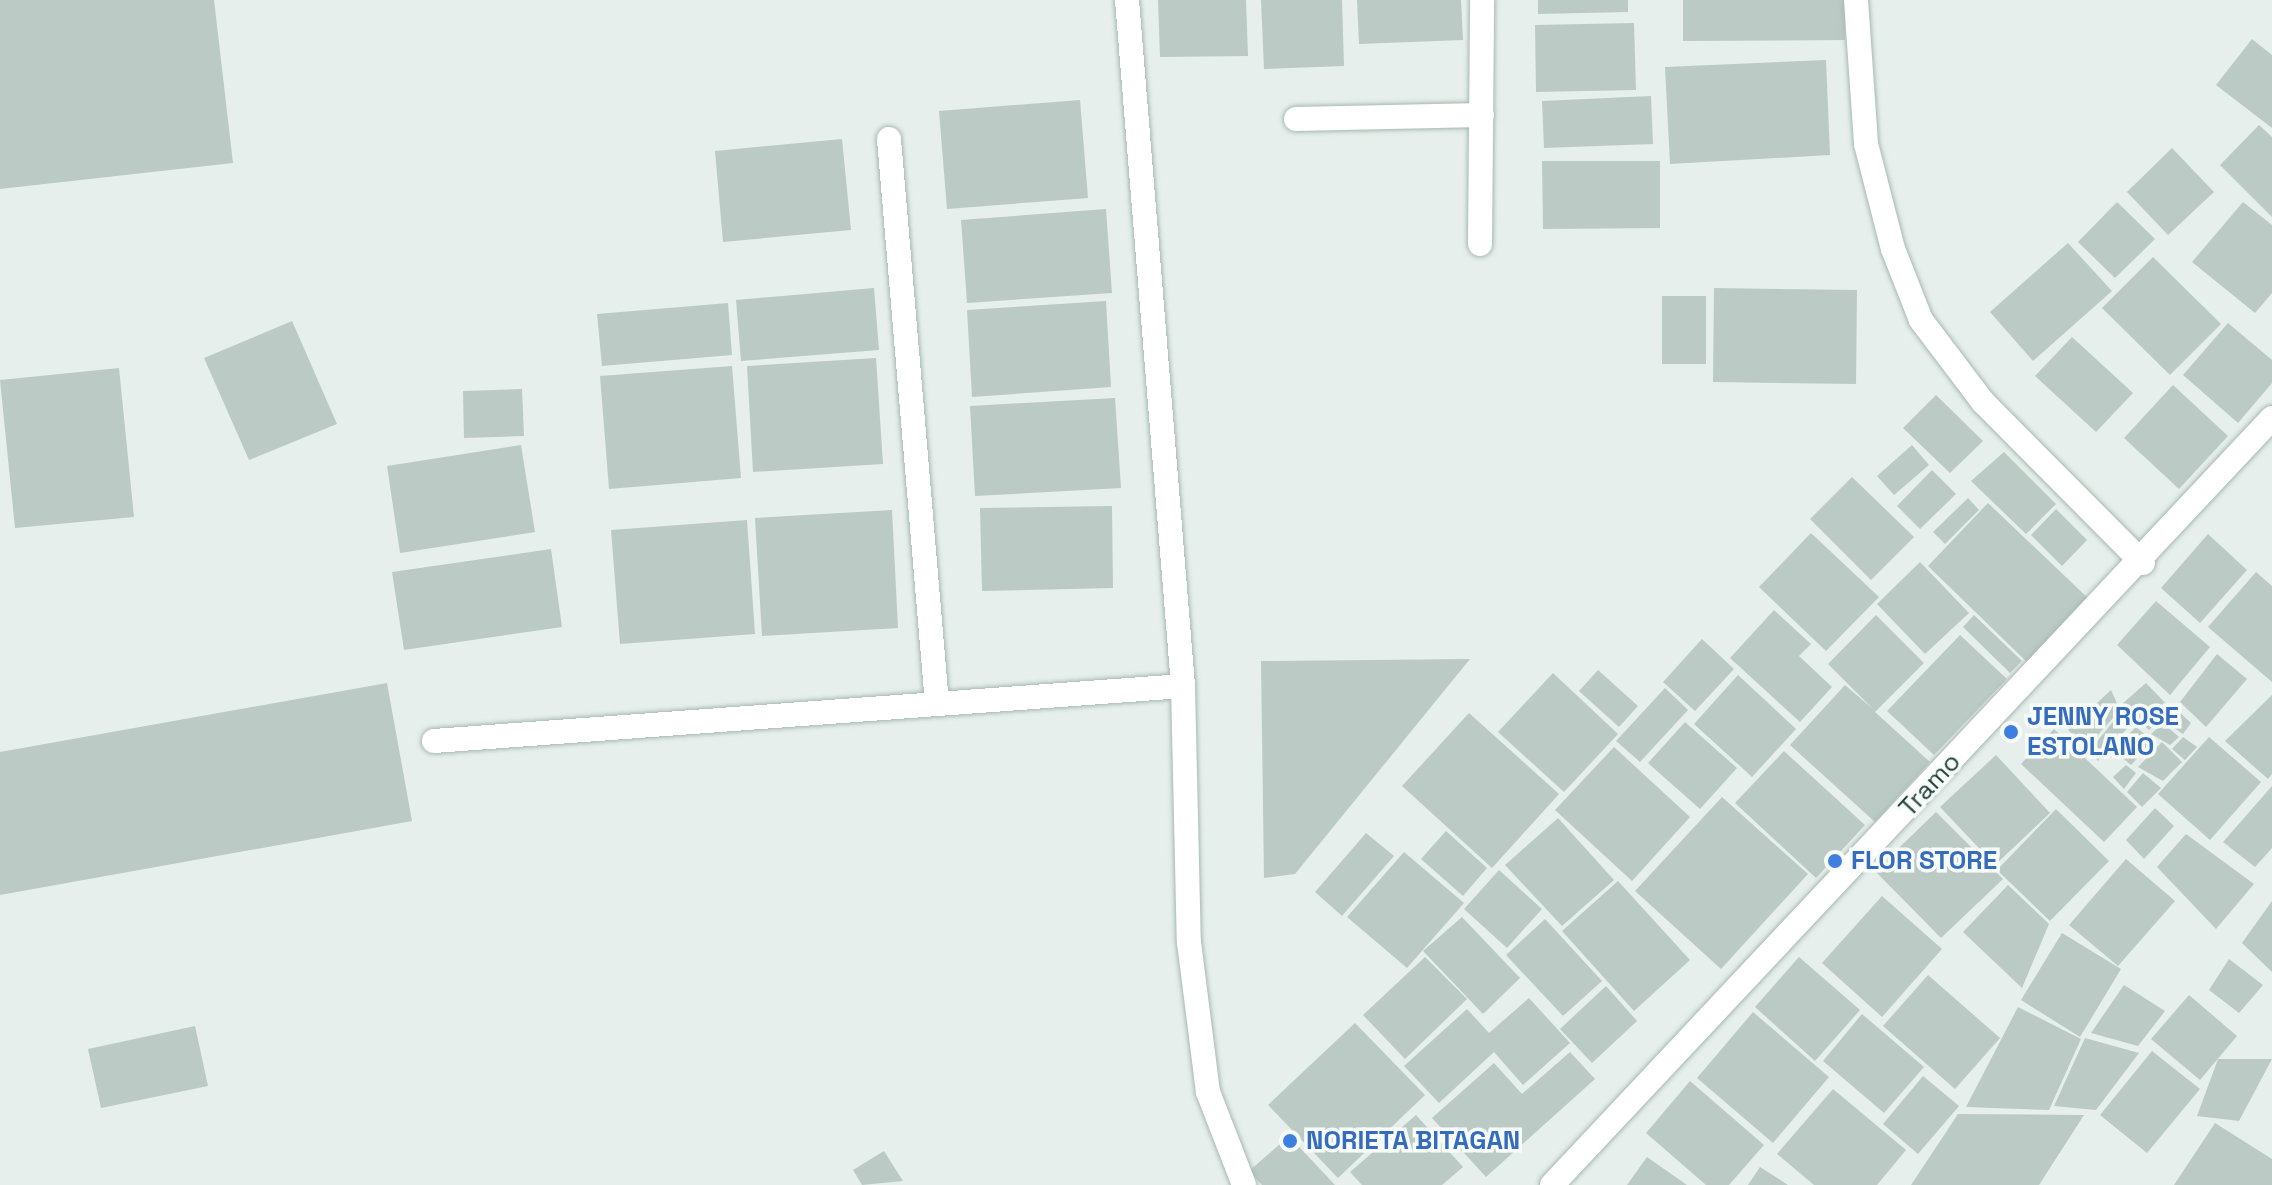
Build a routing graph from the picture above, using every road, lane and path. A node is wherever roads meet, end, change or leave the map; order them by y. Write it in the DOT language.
graph roads {
  1 [pos="1127,0"];
  2 [pos="1482,0"];
  3 [pos="1856,0"];
  4 [pos="1482,115"];
  5 [pos="1296,119"];
  6 [pos="889,139"];
  7 [pos="1480,244"];
  8 [pos="2272,418"];
  9 [pos="2143,563"];
  10 [pos="1183,686"];
  11 [pos="937,703"];
  12 [pos="434,741"];
  13 [pos="1244,1185"];
  14 [pos="1552,1185"];
  1 -- 10 [label="street"];
  2 -- 4 [label="street"];
  3 -- 9 [label="street"];
  4 -- 5 [label="street"];
  4 -- 7 [label="street"];
  6 -- 11 [label="street"];
  8 -- 9 [label="street, Tramo"];
  9 -- 14 [label="street, Tramo"];
  10 -- 11 [label="street"];
  10 -- 13 [label="street"];
  11 -- 12 [label="street"];
}
